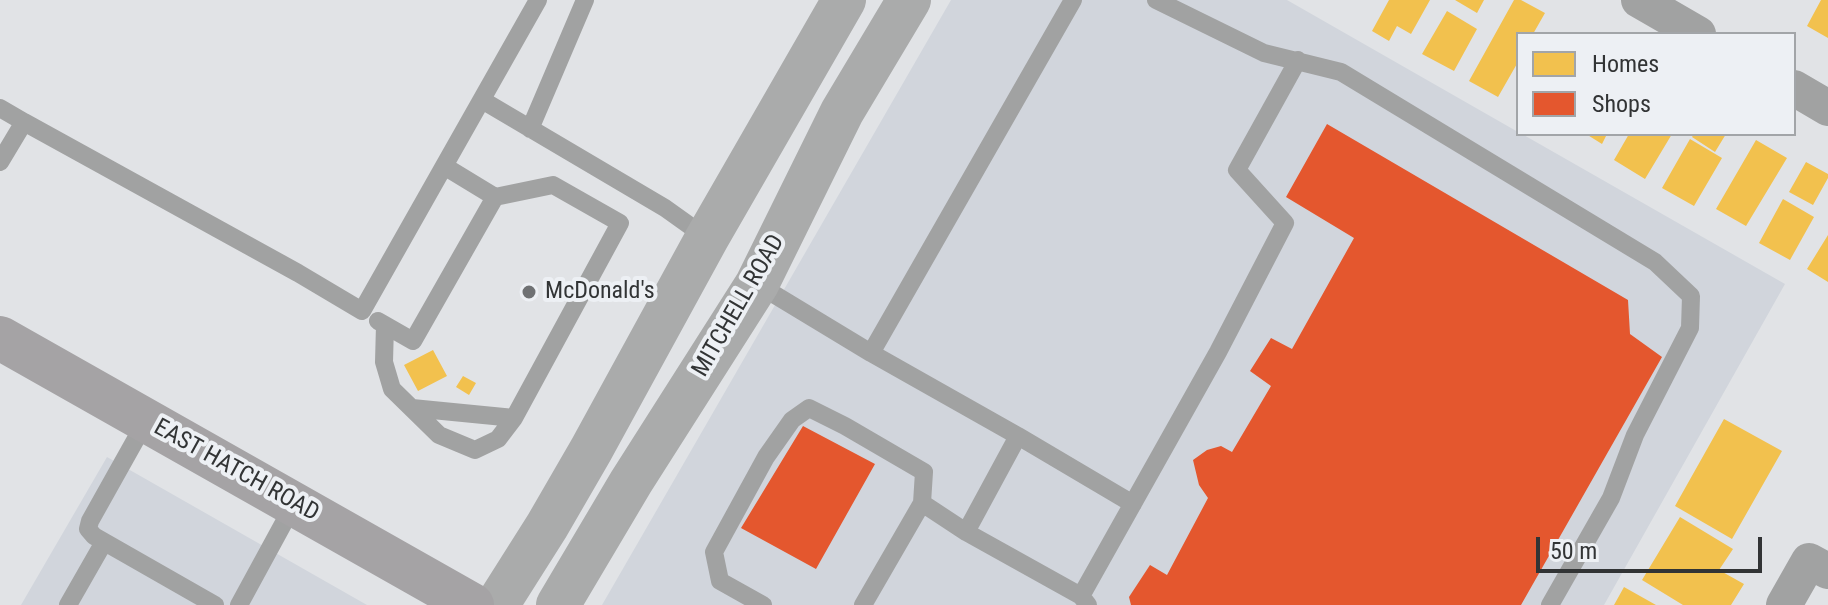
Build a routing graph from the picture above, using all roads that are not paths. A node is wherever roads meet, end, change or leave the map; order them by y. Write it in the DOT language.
graph roads {
  1 [pos="538,0"];
  2 [pos="585,0"];
  3 [pos="844,0"];
  4 [pos="909,0"];
  5 [pos="1073,0"];
  6 [pos="1156,0"];
  7 [pos="1639,0"];
  8 [pos="1695,32"];
  9 [pos="1298,60"];
  10 [pos="1796,89"];
  11 [pos="482,100"];
  12 [pos="0,108"];
  13 [pos="1828,108"];
  14 [pos="24,122"];
  15 [pos="530,129"];
  16 [pos="0,162"];
  17 [pos="444,166"];
  18 [pos="495,197"];
  19 [pos="707,238"];
  20 [pos="757,284"];
  21 [pos="362,311"];
  22 [pos="385,325"];
  23 [pos="0,338"];
  24 [pos="871,353"];
  25 [pos="412,408"];
  26 [pos="514,418"];
  27 [pos="146,421"];
  28 [pos="1018,436"];
  29 [pos="922,503"];
  30 [pos="294,504"];
  31 [pos="1133,504"];
  32 [pos="966,532"];
  33 [pos="104,542"];
  34 [pos="1819,566"];
  35 [pos="1085,600"];
  36 [pos="68,605"];
  37 [pos="215,605"];
  38 [pos="239,605"];
  39 [pos="472,605"];
  40 [pos="497,605"];
  41 [pos="558,605"];
  42 [pos="763,605"];
  43 [pos="863,605"];
  44 [pos="1550,605"];
  45 [pos="1784,605"];
  1 -- 11 [label="lane"];
  2 -- 15 [label="lane"];
  3 -- 19 [label="main road"];
  4 -- 20 [label="main road, MITCHELL ROAD"];
  5 -- 24 [label="lane"];
  6 -- 9 [label="lane"];
  7 -- 8 [label="street"];
  9 -- 31 [label="lane"];
  9 -- 44 [label="lane"];
  10 -- 13 [label="street"];
  11 -- 15 [label="lane"];
  11 -- 17 [label="lane"];
  12 -- 14 [label="lane"];
  14 -- 16 [label="lane"];
  14 -- 21 [label="lane"];
  15 -- 19 [label="lane"];
  17 -- 18 [label="lane"];
  17 -- 21 [label="lane"];
  18 -- 22 [label="lane"];
  18 -- 26 [label="lane"];
  19 -- 40 [label="main road"];
  20 -- 24 [label="lane"];
  20 -- 41 [label="main road, MITCHELL ROAD"];
  21 -- 22 [label="lane"];
  22 -- 25 [label="lane"];
  23 -- 27 [label="main road, EAST HATCH ROAD"];
  24 -- 28 [label="lane"];
  25 -- 26 [label="lane"];
  25 -- 26 [label="lane"];
  27 -- 30 [label="main road, EAST HATCH ROAD"];
  27 -- 33 [label="lane"];
  28 -- 31 [label="lane"];
  28 -- 32 [label="lane"];
  29 -- 32 [label="lane"];
  29 -- 42 [label="lane"];
  29 -- 43 [label="lane"];
  30 -- 38 [label="lane"];
  30 -- 39 [label="main road, EAST HATCH ROAD"];
  31 -- 35 [label="lane"];
  32 -- 35 [label="lane"];
  33 -- 36 [label="lane"];
  33 -- 37 [label="lane"];
  34 -- 45 [label="street"];
}
